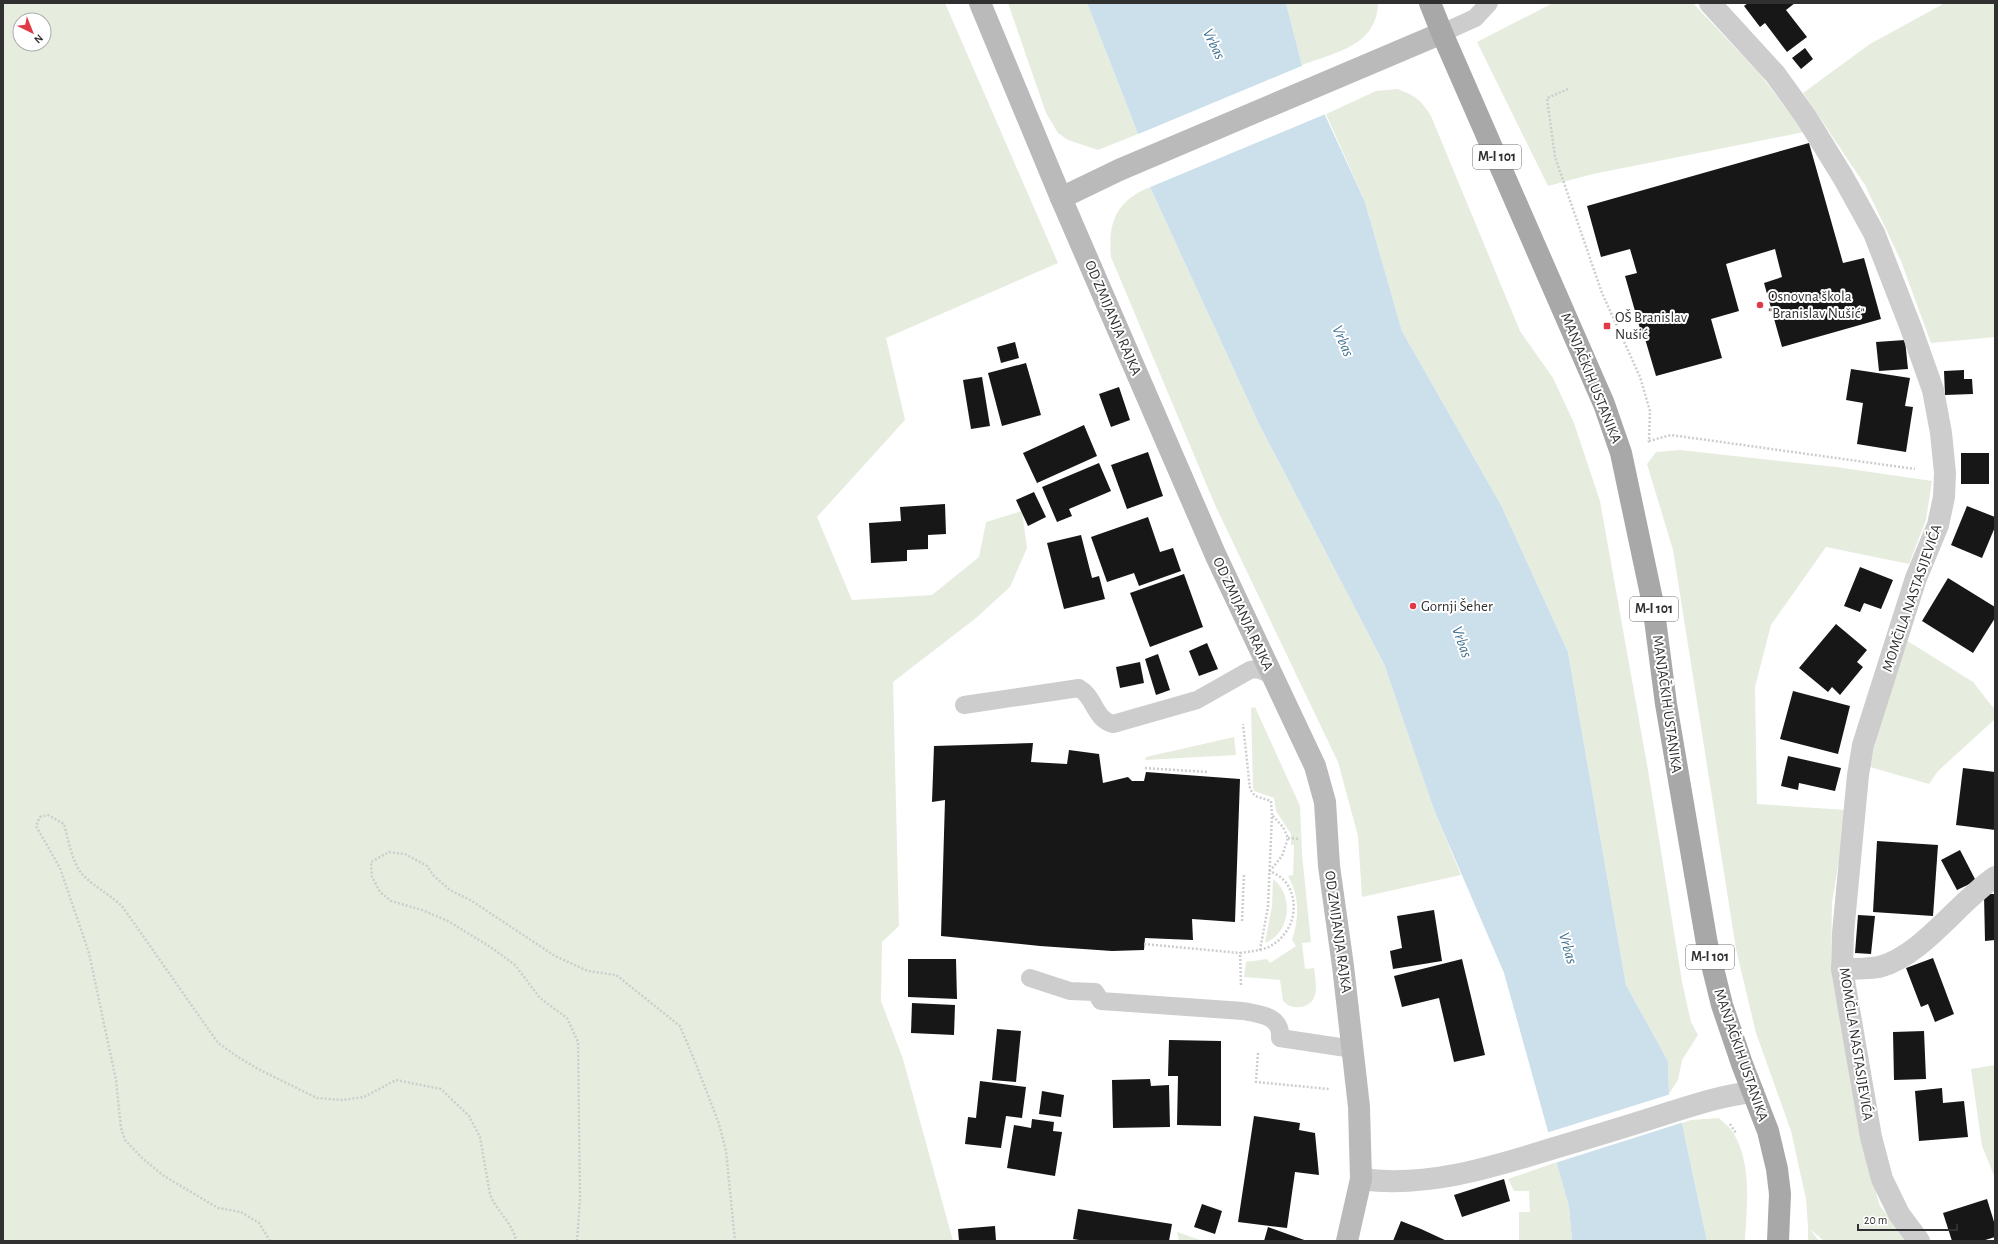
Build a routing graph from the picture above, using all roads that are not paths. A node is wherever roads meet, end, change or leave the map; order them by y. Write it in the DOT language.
graph roads {
  1 [pos="980,3"];
  2 [pos="1430,3"];
  3 [pos="1490,3"];
  4 [pos="1710,3"];
  5 [pos="1442,33"];
  6 [pos="1061,198"];
  7 [pos="1272,675"];
  8 [pos="964,705"];
  9 [pos="1995,877"];
  10 [pos="1842,969"];
  11 [pos="1030,978"];
  12 [pos="1353,1050"];
  13 [pos="1753,1092"];
  14 [pos="1361,1179"];
  15 [pos="1347,1241"];
  16 [pos="1778,1241"];
  17 [pos="1919,1241"];
  1 -- 6 [label="street, OD ZMIJANJA RAJKA"];
  2 -- 5 [label="main road, MANJAČKIH USTANIKA / M-I 101"];
  3 -- 5 [label="lane"];
  4 -- 10 [label="street, MOMČILA NASTASIJEVIĆA"];
  5 -- 6 [label="street"];
  5 -- 13 [label="main road, MANJAČKIH USTANIKA / M-I 101"];
  6 -- 7 [label="street, OD ZMIJANJA RAJKA"];
  7 -- 8 [label="lane"];
  7 -- 12 [label="street, OD ZMIJANJA RAJKA"];
  9 -- 10 [label="street"];
  10 -- 17 [label="street, MOMČILA NASTASIJEVIĆA"];
  11 -- 12 [label="lane"];
  12 -- 14 [label="street, OD ZMIJANJA RAJKA"];
  13 -- 14 [label="street"];
  13 -- 16 [label="main road, MANJAČKIH USTANIKA / M-I 101"];
  14 -- 15 [label="street, OD ZMIJANJA RAJKA"];
}
